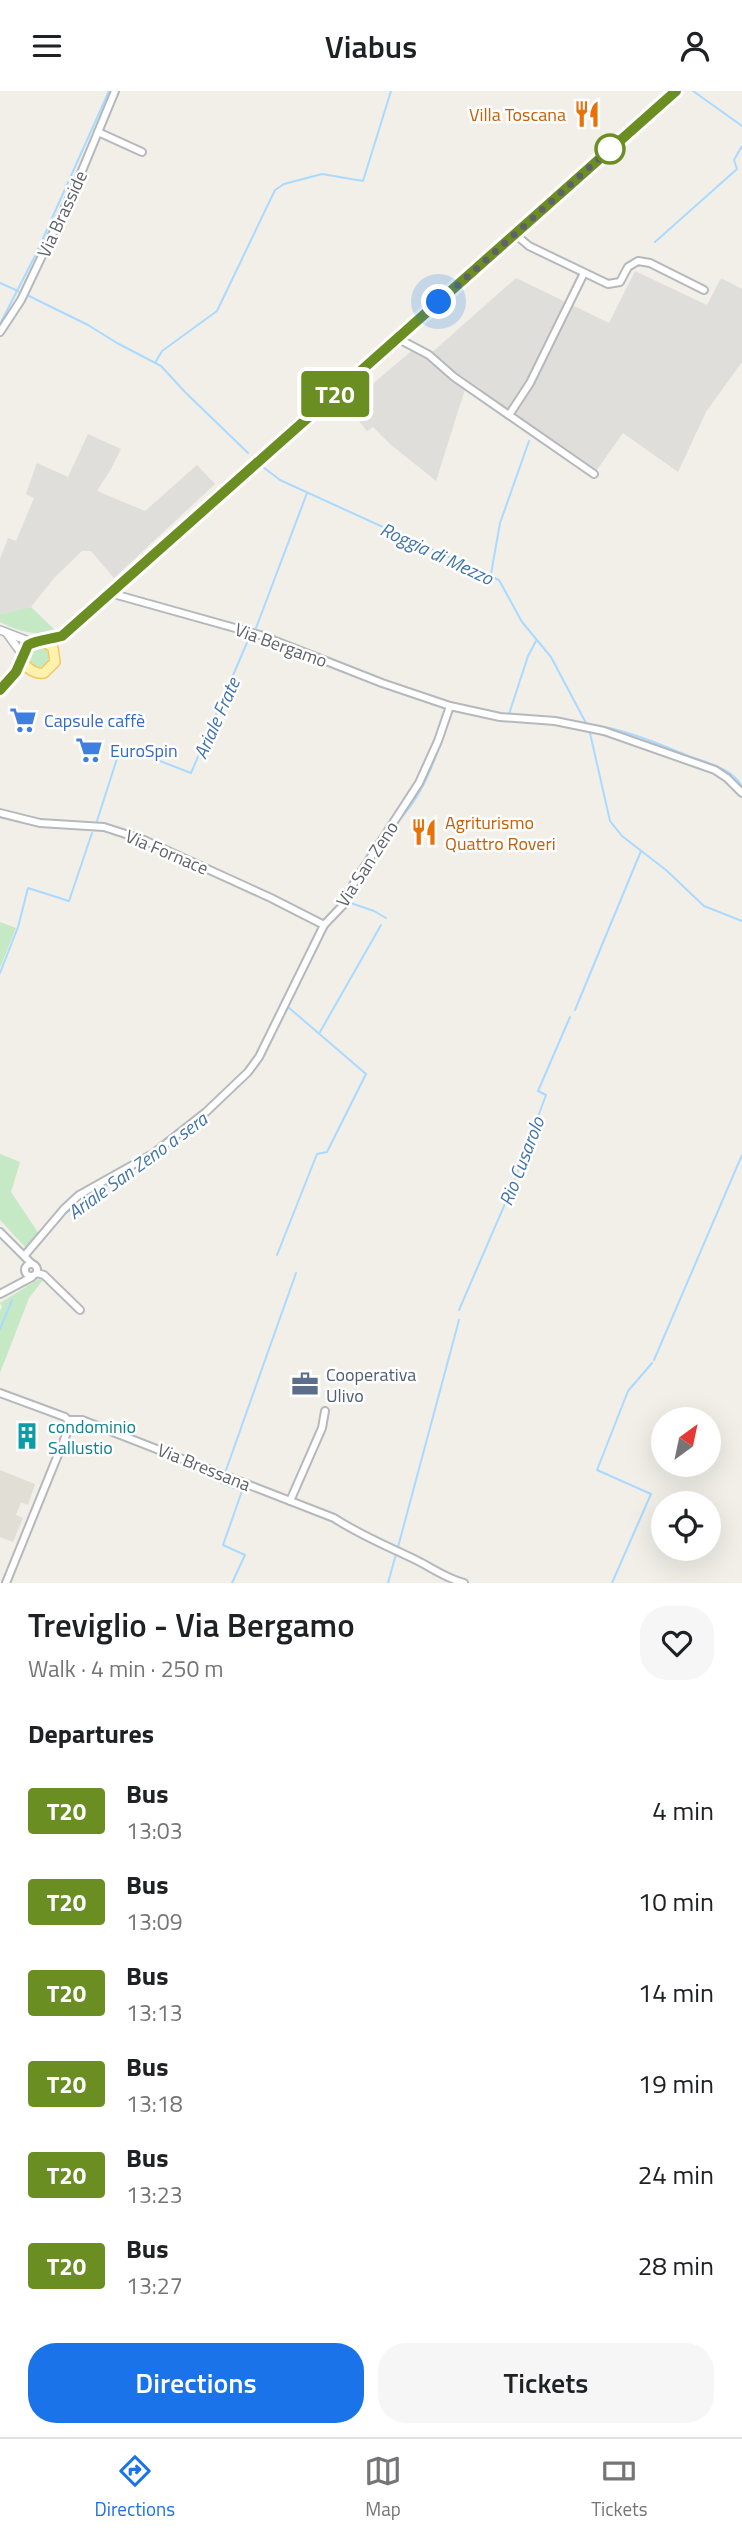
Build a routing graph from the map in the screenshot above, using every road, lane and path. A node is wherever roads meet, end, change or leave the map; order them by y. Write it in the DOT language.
graph roads {
  1 [pos="115,91"];
  2 [pos="676,91"];
  3 [pos="98,132"];
  4 [pos="142,152"];
  5 [pos="515,234"];
  6 [pos="584,273"];
  7 [pos="704,290"];
  8 [pos="0,332"];
  9 [pos="397,338"];
  10 [pos="509,415"];
  11 [pos="594,474"];
  12 [pos="110,593"];
  13 [pos="4,632"];
  14 [pos="62,636"];
  15 [pos="32,642"];
  16 [pos="45,642"];
  17 [pos="55,653"];
  18 [pos="22,658"];
  19 [pos="28,670"];
  20 [pos="4,687"];
  21 [pos="450,706"];
  22 [pos="742,793"];
  23 [pos="0,813"];
  24 [pos="324,925"];
  25 [pos="0,1231"];
  26 [pos="16,1249"];
  27 [pos="25,1255"];
  28 [pos="27,1267"];
  29 [pos="34,1274"];
  30 [pos="15,1285"];
  31 [pos="0,1294"];
  32 [pos="80,1310"];
  33 [pos="0,1393"];
  34 [pos="325,1411"];
  35 [pos="68,1420"];
  36 [pos="290,1501"];
  37 [pos="6,1583"];
  38 [pos="464,1583"];
  1 -- 3 [label="street, Via Brasside"];
  2 -- 5 [label="main road"];
  3 -- 4 [label="street"];
  3 -- 8 [label="street, Via Brasside"];
  5 -- 6 [label="street"];
  5 -- 9 [label="main road"];
  6 -- 7 [label="street"];
  6 -- 10 [label="street"];
  9 -- 10 [label="street"];
  9 -- 12 [label="main road"];
  10 -- 11 [label="street"];
  12 -- 14 [label="main road"];
  12 -- 21 [label="street, Via Bergamo"];
  13 -- 15 [label="street"];
  13 -- 18 [label="street"];
  14 -- 16 [label="main road"];
  14 -- 17 [label="main road"];
  15 -- 16 [label="main road"];
  15 -- 18 [label="main road"];
  16 -- 17 [label="main road"];
  17 -- 19 [label="main road"];
  18 -- 19 [label="main road"];
  18 -- 20 [label="main road"];
  19 -- 20 [label="main road"];
  21 -- 22 [label="street"];
  21 -- 24 [label="street, Via San Zeno"];
  23 -- 24 [label="street, Via Fornace"];
  24 -- 27 [label="street, Via San Zeno"];
  25 -- 26 [label="street"];
  26 -- 27 [label="street"];
  26 -- 28 [label="street"];
  27 -- 28 [label="street"];
  28 -- 29 [label="street"];
  28 -- 29 [label="street"];
  28 -- 30 [label="street"];
  29 -- 30 [label="street"];
  29 -- 32 [label="street"];
  30 -- 31 [label="street"];
  33 -- 35 [label="street, Via Bressana"];
  34 -- 36 [label="street"];
  35 -- 36 [label="street, Via Bressana"];
  35 -- 37 [label="street"];
  36 -- 38 [label="street, Via Bressana"];
}
